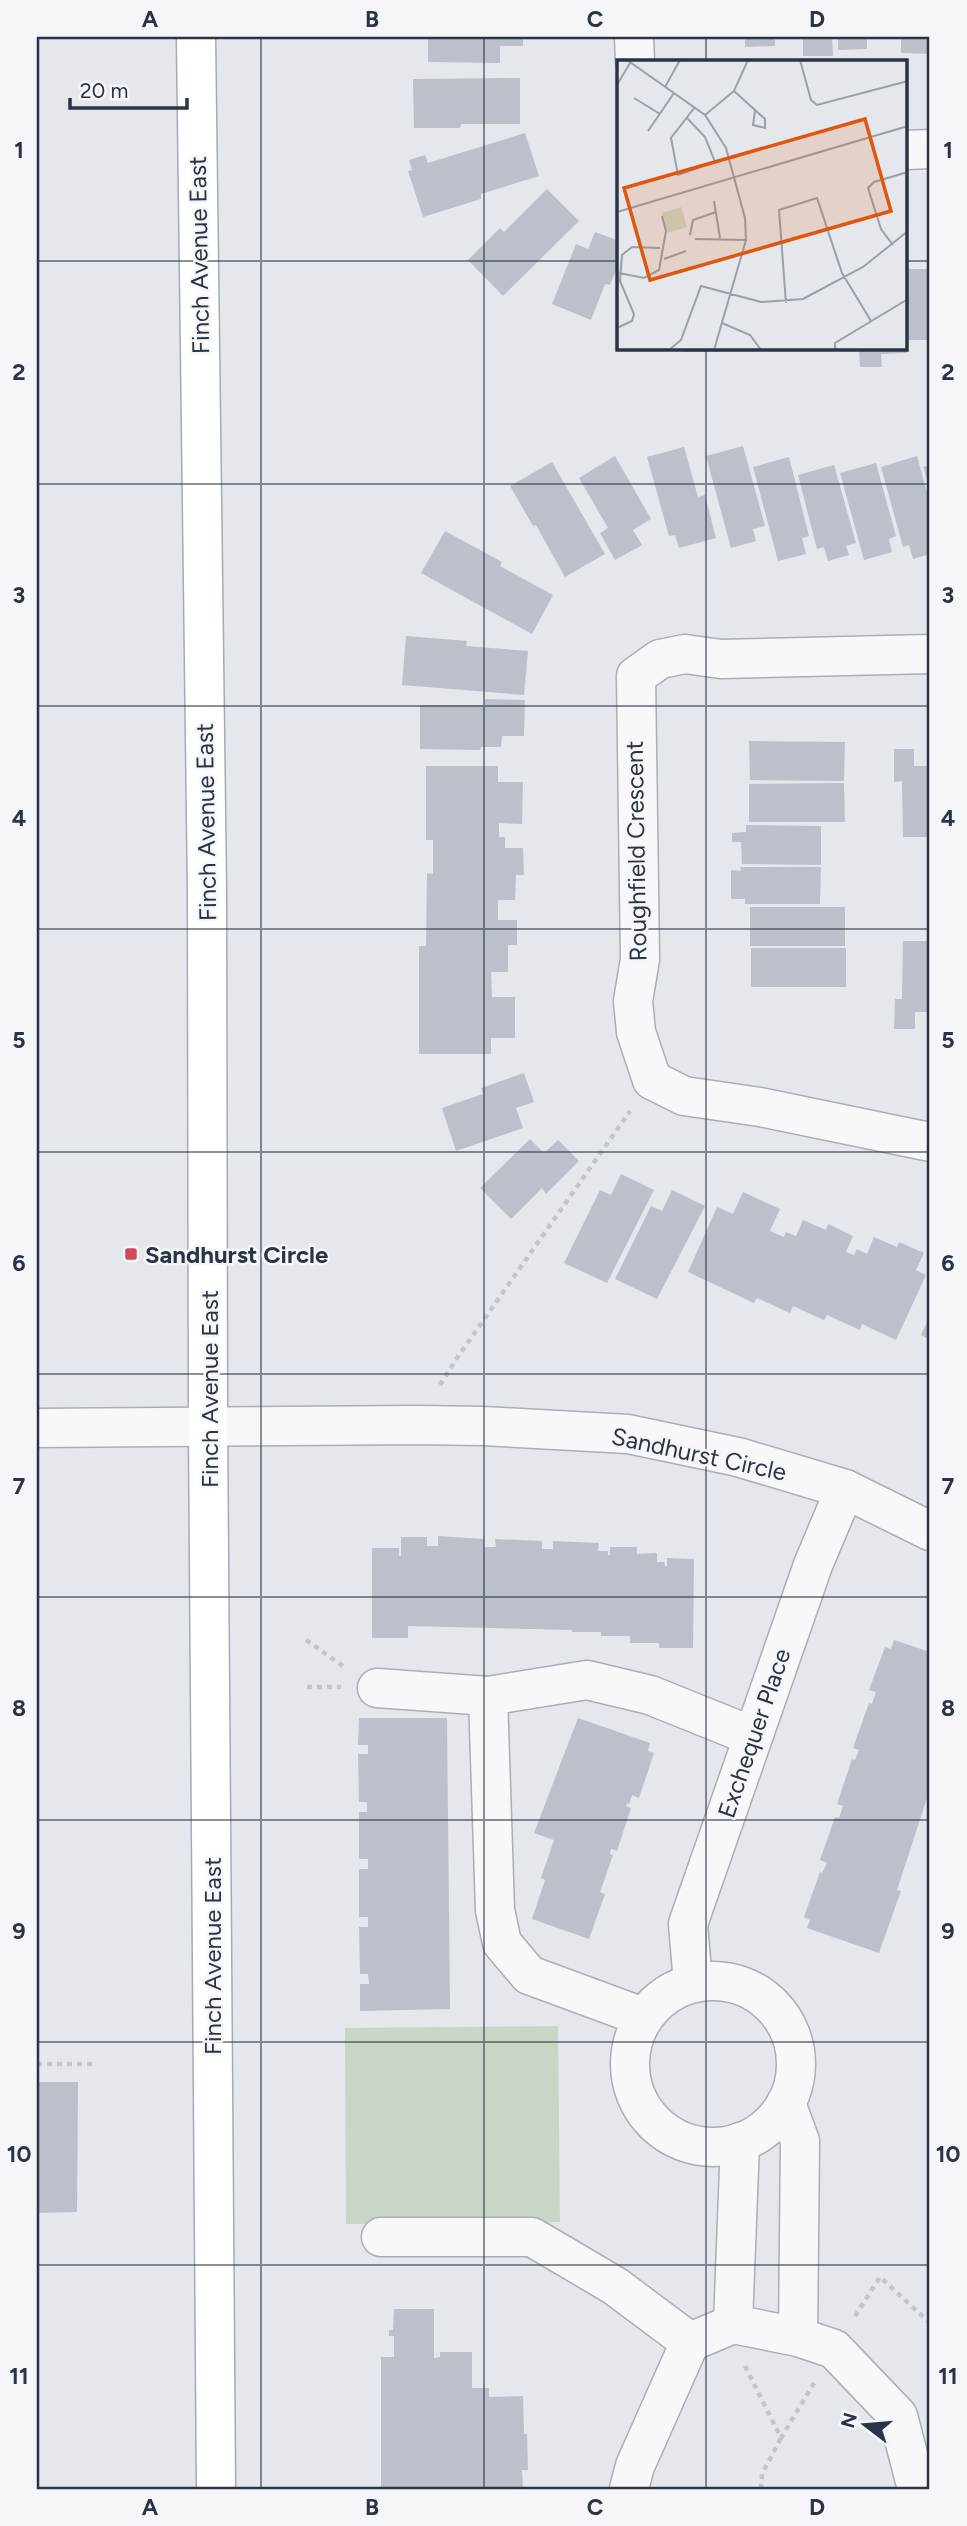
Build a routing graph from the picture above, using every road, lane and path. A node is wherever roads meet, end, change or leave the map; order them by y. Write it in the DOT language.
graph roads {
  1 [pos="196,37"];
  2 [pos="634,37"];
  3 [pos="635,60"];
  4 [pos="930,149"];
  5 [pos="908,150"];
  6 [pos="930,654"];
  7 [pos="652,1080"];
  8 [pos="930,1142"];
  9 [pos="417,1425"];
  10 [pos="208,1426"];
  11 [pos="37,1428"];
  12 [pos="845,1489"];
  13 [pos="930,1531"];
  14 [pos="377,1688"];
  15 [pos="488,1696"];
  16 [pos="752,1736"];
  17 [pos="693,1983"];
  18 [pos="643,2017"];
  19 [pos="37,2064"];
  20 [pos="96,2064"];
  21 [pos="786,2103"];
  22 [pos="740,2142"];
  23 [pos="381,2237"];
  24 [pos="733,2324"];
  25 [pos="798,2337"];
  26 [pos="690,2342"];
  27 [pos="781,2438"];
  28 [pos="216,2489"];
  29 [pos="629,2489"];
  30 [pos="761,2489"];
  31 [pos="917,2489"];
  1 -- 10 [label="main road, Finch Avenue East"];
  2 -- 3 [label="street"];
  4 -- 5 [label="street"];
  6 -- 7 [label="street, Roughfield Crescent"];
  7 -- 8 [label="street"];
  7 -- 9 [label="path"];
  9 -- 10 [label="street, Sandhurst Circle"];
  9 -- 12 [label="street, Sandhurst Circle"];
  10 -- 11 [label="street, Sandhurst Circle"];
  10 -- 28 [label="main road, Finch Avenue East"];
  12 -- 13 [label="street, Sandhurst Circle"];
  12 -- 16 [label="street, Exchequer Place"];
  14 -- 15 [label="street"];
  15 -- 16 [label="street"];
  15 -- 18 [label="street"];
  16 -- 17 [label="street, Exchequer Place"];
  17 -- 18 [label="street"];
  17 -- 21 [label="street"];
  18 -- 22 [label="street"];
  19 -- 20 [label="path"];
  21 -- 22 [label="street"];
  21 -- 25 [label="street"];
  22 -- 24 [label="street"];
  23 -- 26 [label="street"];
  24 -- 25 [label="street"];
  24 -- 26 [label="street"];
  25 -- 31 [label="street"];
  26 -- 29 [label="street"];
  27 -- 30 [label="path"];
}
